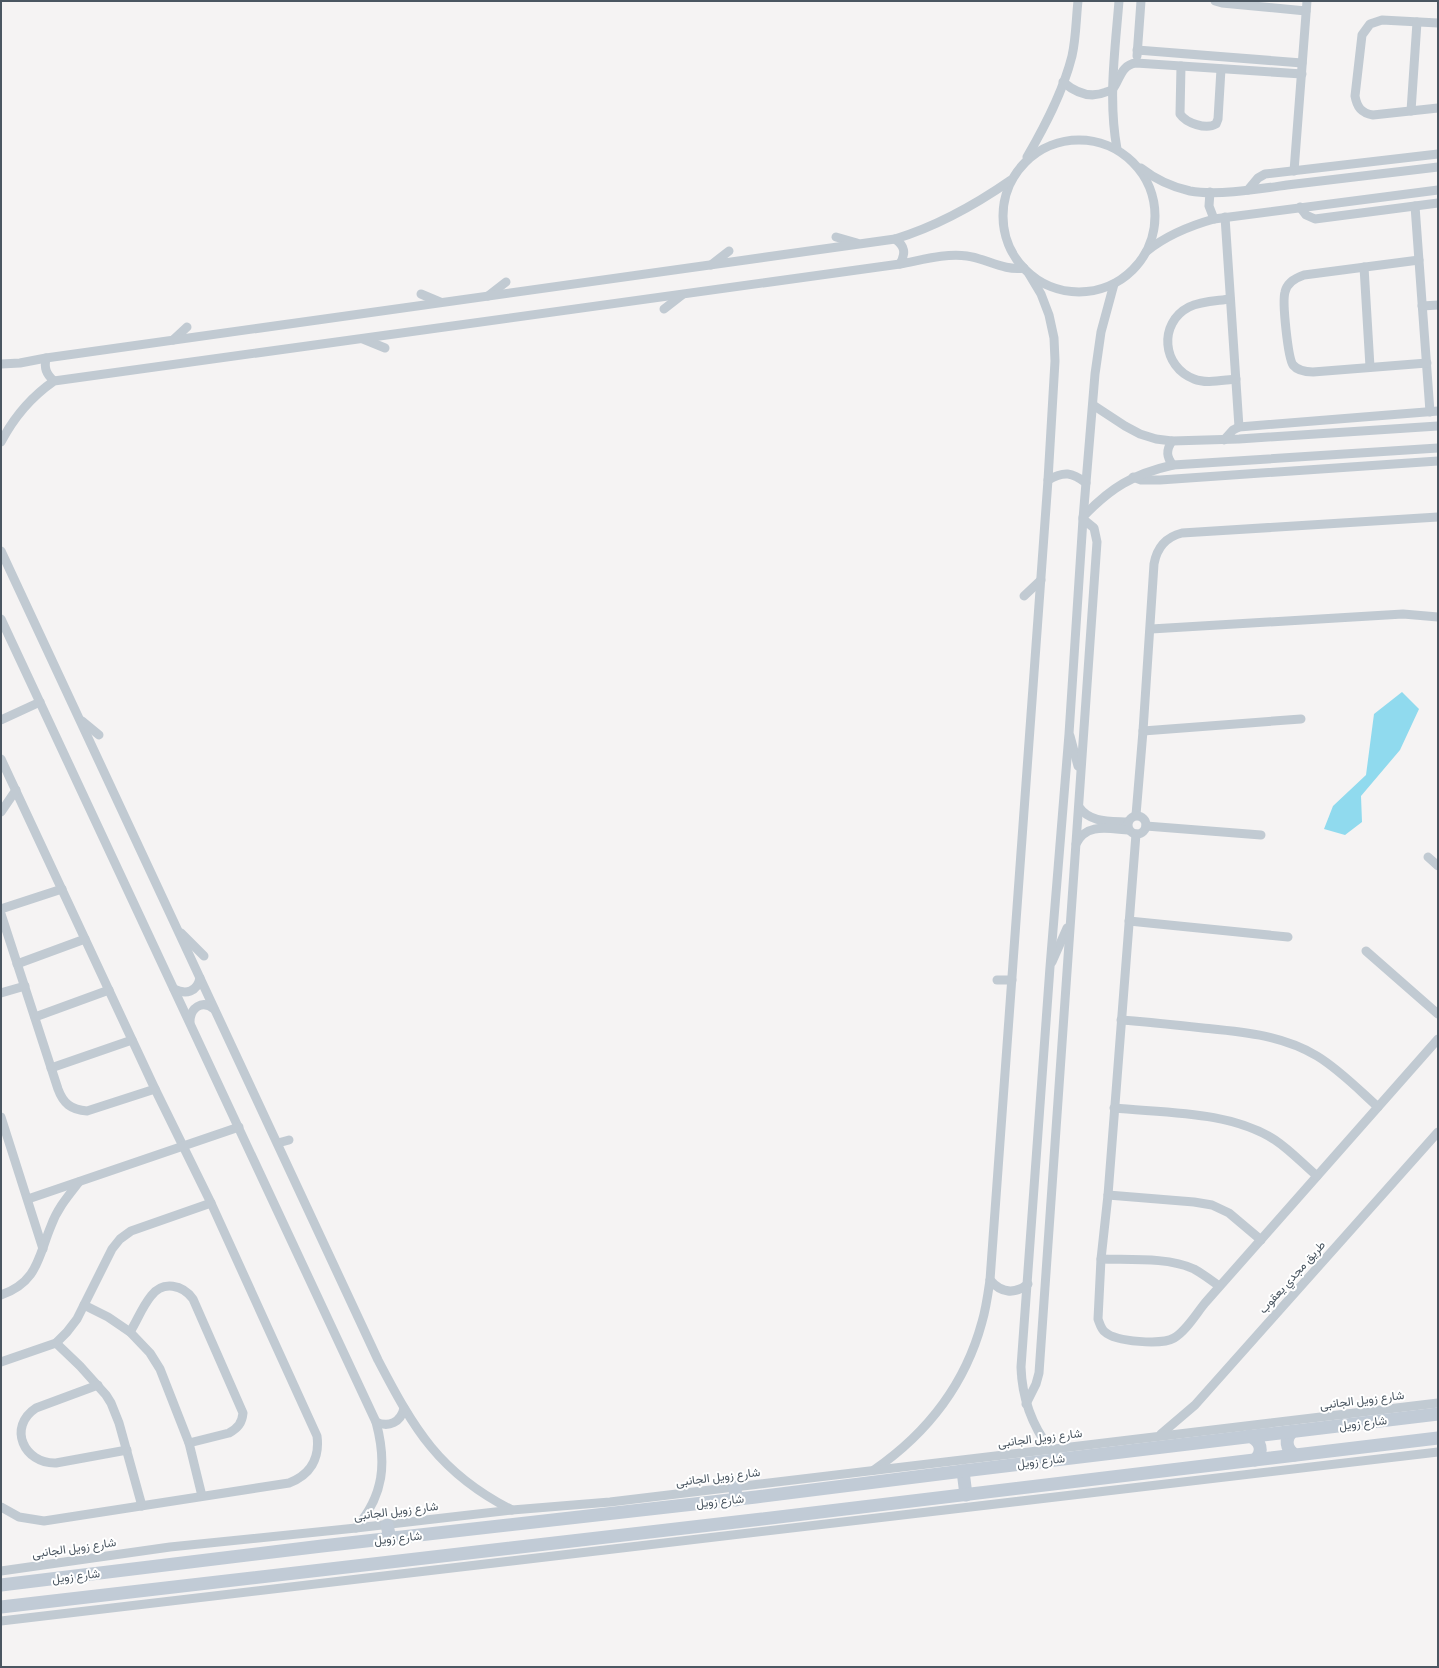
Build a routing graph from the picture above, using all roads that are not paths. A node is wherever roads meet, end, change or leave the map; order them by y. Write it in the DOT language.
graph roads {
  1 [pos="1078,1"];
  2 [pos="1119,1"];
  3 [pos="1141,1"];
  4 [pos="1215,1"];
  5 [pos="1307,1"];
  6 [pos="1250,3"];
  7 [pos="1306,11"];
  8 [pos="1417,22"];
  9 [pos="1438,23"];
  10 [pos="1137,50"];
  11 [pos="1136,63"];
  12 [pos="1302,63"];
  13 [pos="1181,66"];
  14 [pos="1221,69"];
  15 [pos="1302,74"];
  16 [pos="1063,82"];
  17 [pos="1112,90"];
  18 [pos="1438,108"];
  19 [pos="1411,111"];
  20 [pos="1117,149"];
  21 [pos="1438,154"];
  22 [pos="1416,156"];
  23 [pos="1024,162"];
  24 [pos="1133,162"];
  25 [pos="1352,164"];
  26 [pos="1438,166"];
  27 [pos="1417,169"];
  28 [pos="1294,171"];
  29 [pos="1354,177"];
  30 [pos="1011,180"];
  31 [pos="1248,190"];
  32 [pos="1438,190"];
  33 [pos="1210,192"];
  34 [pos="1438,203"];
  35 [pos="1415,206"];
  36 [pos="1300,207"];
  37 [pos="1225,217"];
  38 [pos="1214,219"];
  39 [pos="836,237"];
  40 [pos="895,239"];
  41 [pos="861,244"];
  42 [pos="729,251"];
  43 [pos="1146,252"];
  44 [pos="1419,260"];
  45 [pos="900,264"];
  46 [pos="710,265"];
  47 [pos="1364,267"];
  48 [pos="1027,271"];
  49 [pos="506,282"];
  50 [pos="1114,284"];
  51 [pos="421,294"];
  52 [pos="683,294"];
  53 [pos="487,297"];
  54 [pos="1230,299"];
  55 [pos="441,303"];
  56 [pos="1438,305"];
  57 [pos="1422,306"];
  58 [pos="664,309"];
  59 [pos="187,327"];
  60 [pos="362,339"];
  61 [pos="173,340"];
  62 [pos="385,348"];
  63 [pos="46,358"];
  64 [pos="1427,363"];
  65 [pos="1,364"];
  66 [pos="1370,367"];
  67 [pos="1236,379"];
  68 [pos="54,381"];
  69 [pos="1093,405"];
  70 [pos="1434,412"];
  71 [pos="1438,426"];
  72 [pos="1240,427"];
  73 [pos="1224,440"];
  74 [pos="1172,441"];
  75 [pos="1,442"];
  76 [pos="1438,448"];
  77 [pos="1438,461"];
  78 [pos="1173,465"];
  79 [pos="1133,477"];
  80 [pos="1048,480"];
  81 [pos="1086,483"];
  82 [pos="1438,517"];
  83 [pos="1083,518"];
  84 [pos="1,551"];
  85 [pos="1041,580"];
  86 [pos="1024,596"];
  87 [pos="1438,617"];
  88 [pos="1,619"];
  89 [pos="1151,629"];
  90 [pos="40,702"];
  91 [pos="79,718"];
  92 [pos="1302,719"];
  93 [pos="1,720"];
  94 [pos="1143,731"];
  95 [pos="1069,734"];
  96 [pos="99,735"];
  97 [pos="1,759"];
  98 [pos="1080,782"];
  99 [pos="16,790"];
  100 [pos="1078,806"];
  101 [pos="1,812"];
  102 [pos="1136,815"];
  103 [pos="1146,826"];
  104 [pos="1131,829"];
  105 [pos="1260,835"];
  106 [pos="1076,845"];
  107 [pos="1428,857"];
  108 [pos="1438,866"];
  109 [pos="62,889"];
  110 [pos="1,909"];
  111 [pos="1,914"];
  112 [pos="1071,917"];
  113 [pos="1129,921"];
  114 [pos="176,927"];
  115 [pos="1288,937"];
  116 [pos="85,939"];
  117 [pos="1366,951"];
  118 [pos="204,956"];
  119 [pos="17,964"];
  120 [pos="1050,967"];
  121 [pos="200,978"];
  122 [pos="997,980"];
  123 [pos="1012,980"];
  124 [pos="25,986"];
  125 [pos="174,989"];
  126 [pos="109,990"];
  127 [pos="1,993"];
  128 [pos="214,1009"];
  129 [pos="1438,1014"];
  130 [pos="35,1017"];
  131 [pos="1121,1020"];
  132 [pos="190,1022"];
  133 [pos="1438,1039"];
  134 [pos="132,1040"];
  135 [pos="51,1068"];
  136 [pos="155,1089"];
  137 [pos="1378,1107"];
  138 [pos="1114,1108"];
  139 [pos="1,1117"];
  140 [pos="238,1127"];
  141 [pos="1438,1132"];
  142 [pos="289,1140"];
  143 [pos="278,1143"];
  144 [pos="183,1146"];
  145 [pos="1317,1176"];
  146 [pos="80,1182"];
  147 [pos="1108,1195"];
  148 [pos="28,1199"];
  149 [pos="211,1203"];
  150 [pos="1261,1240"];
  151 [pos="43,1248"];
  152 [pos="1101,1259"];
  153 [pos="990,1280"];
  154 [pos="1028,1284"];
  155 [pos="1219,1286"];
  156 [pos="1,1295"];
  157 [pos="84,1305"];
  158 [pos="130,1332"];
  159 [pos="56,1343"];
  160 [pos="1,1362"];
  161 [pos="98,1385"];
  162 [pos="1438,1403"];
  163 [pos="1026,1404"];
  164 [pos="404,1408"];
  165 [pos="1438,1414"];
  166 [pos="376,1422"];
  167 [pos="1293,1431"];
  168 [pos="1160,1435"];
  169 [pos="1249,1436"];
  170 [pos="1438,1438"];
  171 [pos="189,1443"];
  172 [pos="1050,1449"];
  173 [pos="1100,1449"];
  174 [pos="127,1450"];
  175 [pos="1438,1452"];
  176 [pos="1295,1455"];
  177 [pos="1255,1460"];
  178 [pos="872,1471"];
  179 [pos="963,1471"];
  180 [pos="848,1479"];
  181 [pos="800,1492"];
  182 [pos="735,1493"];
  183 [pos="966,1495"];
  184 [pos="202,1496"];
  185 [pos="756,1498"];
  186 [pos="142,1506"];
  187 [pos="1,1507"];
  188 [pos="512,1510"];
  189 [pos="803,1514"];
  190 [pos="762,1519"];
  191 [pos="387,1525"];
  192 [pos="356,1528"];
  193 [pos="390,1539"];
  194 [pos="1,1571"];
  195 [pos="1,1585"];
  196 [pos="1,1607"];
  197 [pos="1,1621"];
  1 -- 16 [label="street"];
  2 -- 17 [label="street"];
  3 -- 10 [label="street"];
  4 -- 6 [label="street"];
  5 -- 7 [label="street"];
  6 -- 7 [label="street"];
  7 -- 12 [label="street"];
  8 -- 9 [label="street"];
  8 -- 19 [label="street"];
  8 -- 19 [label="street"];
  10 -- 11 [label="street"];
  10 -- 12 [label="street"];
  11 -- 13 [label="street"];
  11 -- 17 [label="street"];
  12 -- 15 [label="street"];
  13 -- 14 [label="street"];
  13 -- 14 [label="street"];
  14 -- 15 [label="street"];
  15 -- 28 [label="street"];
  16 -- 17 [label="street"];
  16 -- 23 [label="street"];
  17 -- 20 [label="street"];
  18 -- 19 [label="street"];
  20 -- 23 [label="street"];
  20 -- 24 [label="street"];
  21 -- 22 [label="street"];
  22 -- 25 [label="street"];
  22 -- 27 [label="street"];
  23 -- 30 [label="street"];
  24 -- 33 [label="street"];
  24 -- 43 [label="street"];
  25 -- 28 [label="street"];
  25 -- 29 [label="street"];
  26 -- 27 [label="street"];
  27 -- 29 [label="street"];
  28 -- 31 [label="street"];
  29 -- 31 [label="street"];
  30 -- 40 [label="street"];
  30 -- 48 [label="street"];
  31 -- 33 [label="street"];
  32 -- 36 [label="street"];
  33 -- 38 [label="street"];
  34 -- 35 [label="street"];
  35 -- 36 [label="street"];
  35 -- 44 [label="street"];
  36 -- 37 [label="street"];
  37 -- 38 [label="street"];
  37 -- 54 [label="street"];
  38 -- 43 [label="street"];
  39 -- 41 [label="street"];
  40 -- 41 [label="street"];
  40 -- 45 [label="street"];
  41 -- 46 [label="street"];
  42 -- 46 [label="street"];
  43 -- 50 [label="street"];
  44 -- 47 [label="street"];
  44 -- 57 [label="street"];
  45 -- 48 [label="street"];
  45 -- 52 [label="street"];
  46 -- 53 [label="street"];
  47 -- 66 [label="street"];
  47 -- 66 [label="street"];
  48 -- 50 [label="street"];
  48 -- 80 [label="street"];
  49 -- 53 [label="street"];
  50 -- 69 [label="street"];
  51 -- 55 [label="street"];
  52 -- 58 [label="street"];
  52 -- 60 [label="street"];
  53 -- 55 [label="street"];
  54 -- 67 [label="street"];
  54 -- 67 [label="street"];
  55 -- 61 [label="street"];
  56 -- 57 [label="street"];
  57 -- 64 [label="street"];
  59 -- 61 [label="street"];
  60 -- 62 [label="street"];
  60 -- 68 [label="street"];
  61 -- 63 [label="street"];
  63 -- 65 [label="street"];
  63 -- 68 [label="street"];
  64 -- 66 [label="street"];
  64 -- 70 [label="street"];
  67 -- 72 [label="street"];
  68 -- 75 [label="street"];
  69 -- 74 [label="street"];
  69 -- 81 [label="street"];
  70 -- 72 [label="street"];
  71 -- 73 [label="street"];
  72 -- 73 [label="street"];
  73 -- 74 [label="street"];
  74 -- 78 [label="street"];
  76 -- 78 [label="street"];
  77 -- 79 [label="street"];
  78 -- 79 [label="street"];
  79 -- 83 [label="street"];
  80 -- 81 [label="street"];
  80 -- 85 [label="street"];
  81 -- 83 [label="street"];
  82 -- 89 [label="street"];
  83 -- 95 [label="street"];
  83 -- 98 [label="street"];
  84 -- 91 [label="street"];
  85 -- 86 [label="street"];
  85 -- 123 [label="street"];
  87 -- 89 [label="street"];
  88 -- 90 [label="street"];
  89 -- 94 [label="street"];
  90 -- 93 [label="street"];
  90 -- 125 [label="street"];
  91 -- 96 [label="street"];
  91 -- 114 [label="street"];
  92 -- 94 [label="street"];
  94 -- 102 [label="street"];
  95 -- 98 [label="street"];
  95 -- 120 [label="street"];
  97 -- 99 [label="street"];
  98 -- 100 [label="street"];
  99 -- 101 [label="street"];
  99 -- 109 [label="street"];
  100 -- 104 [label="street"];
  100 -- 106 [label="street"];
  102 -- 103 [label="street"];
  102 -- 104 [label="street"];
  103 -- 104 [label="street"];
  103 -- 105 [label="street"];
  104 -- 106 [label="street"];
  104 -- 113 [label="street"];
  106 -- 112 [label="street"];
  107 -- 108 [label="street"];
  109 -- 110 [label="street"];
  109 -- 116 [label="street"];
  111 -- 119 [label="street"];
  112 -- 120 [label="street"];
  112 -- 163 [label="street"];
  113 -- 115 [label="street"];
  113 -- 131 [label="street"];
  114 -- 118 [label="street"];
  114 -- 121 [label="street"];
  116 -- 119 [label="street"];
  116 -- 126 [label="street"];
  117 -- 129 [label="street"];
  119 -- 124 [label="street"];
  120 -- 154 [label="street"];
  121 -- 125 [label="street"];
  121 -- 128 [label="street"];
  122 -- 123 [label="street"];
  123 -- 153 [label="street"];
  124 -- 127 [label="street"];
  124 -- 130 [label="street"];
  125 -- 132 [label="street"];
  126 -- 130 [label="street"];
  126 -- 134 [label="street"];
  128 -- 132 [label="street"];
  128 -- 143 [label="street"];
  130 -- 135 [label="street"];
  131 -- 137 [label="street"];
  131 -- 138 [label="street"];
  132 -- 140 [label="street"];
  133 -- 137 [label="street"];
  134 -- 135 [label="street"];
  134 -- 136 [label="street"];
  135 -- 136 [label="street"];
  136 -- 144 [label="street"];
  137 -- 145 [label="street"];
  138 -- 145 [label="street"];
  138 -- 147 [label="street"];
  139 -- 148 [label="street"];
  140 -- 144 [label="street"];
  140 -- 166 [label="street"];
  141 -- 168 [label="street, طريق مجدي يعقوب"];
  142 -- 143 [label="street"];
  143 -- 164 [label="street"];
  144 -- 146 [label="street"];
  144 -- 149 [label="street"];
  145 -- 150 [label="street"];
  146 -- 148 [label="street"];
  146 -- 151 [label="street"];
  147 -- 150 [label="street"];
  147 -- 152 [label="street"];
  148 -- 151 [label="street"];
  149 -- 157 [label="street"];
  149 -- 184 [label="street"];
  150 -- 155 [label="street"];
  151 -- 156 [label="street"];
  152 -- 155 [label="street"];
  152 -- 155 [label="street"];
  153 -- 154 [label="street"];
  153 -- 178 [label="street"];
  154 -- 163 [label="street"];
  157 -- 158 [label="street"];
  157 -- 159 [label="street"];
  158 -- 171 [label="street"];
  158 -- 171 [label="street"];
  159 -- 160 [label="street"];
  159 -- 161 [label="street"];
  161 -- 174 [label="street"];
  161 -- 174 [label="street"];
  162 -- 168 [label="street, شارع زويل الجانبى"];
  163 -- 172 [label="street"];
  164 -- 166 [label="street"];
  164 -- 188 [label="street"];
  165 -- 167 [label="main road, شارع زويل"];
  166 -- 192 [label="street"];
  167 -- 169 [label="main road, شارع زويل"];
  167 -- 176 [label="main road"];
  168 -- 173 [label="street, شارع زويل الجانبى"];
  169 -- 173 [label="main road, شارع زويل"];
  169 -- 177 [label="main road"];
  170 -- 176 [label="main road, شارع زويل"];
  171 -- 184 [label="street"];
  172 -- 173 [label="street, شارع زويل الجانبى"];
  172 -- 178 [label="street, شارع زويل الجانبى"];
  173 -- 179 [label="main road, شارع زويل"];
  174 -- 186 [label="street"];
  175 -- 197 [label="street"];
  176 -- 177 [label="main road, شارع زويل"];
  177 -- 183 [label="main road, شارع زويل"];
  178 -- 180 [label="street, شارع زويل الجانبى"];
  179 -- 180 [label="main road, شارع زويل"];
  179 -- 183 [label="main road"];
  180 -- 181 [label="main road, شارع زويل"];
  180 -- 182 [label="street, شارع زويل الجانبى"];
  181 -- 185 [label="main road, شارع زويل"];
  181 -- 189 [label="main road"];
  182 -- 185 [label="main road, شارع زويل"];
  182 -- 188 [label="street, شارع زويل الجانبى"];
  182 -- 193 [label="main road, شارع زويل"];
  183 -- 189 [label="main road, شارع زويل"];
  184 -- 186 [label="street"];
  185 -- 190 [label="main road"];
  186 -- 187 [label="street"];
  188 -- 191 [label="street, شارع زويل الجانبى"];
  189 -- 190 [label="main road, شارع زويل"];
  190 -- 196 [label="main road, شارع زويل"];
  191 -- 192 [label="street, شارع زويل الجانبى"];
  191 -- 193 [label="main road"];
  192 -- 194 [label="street, شارع زويل الجانبى"];
  193 -- 195 [label="main road, شارع زويل"];
}
